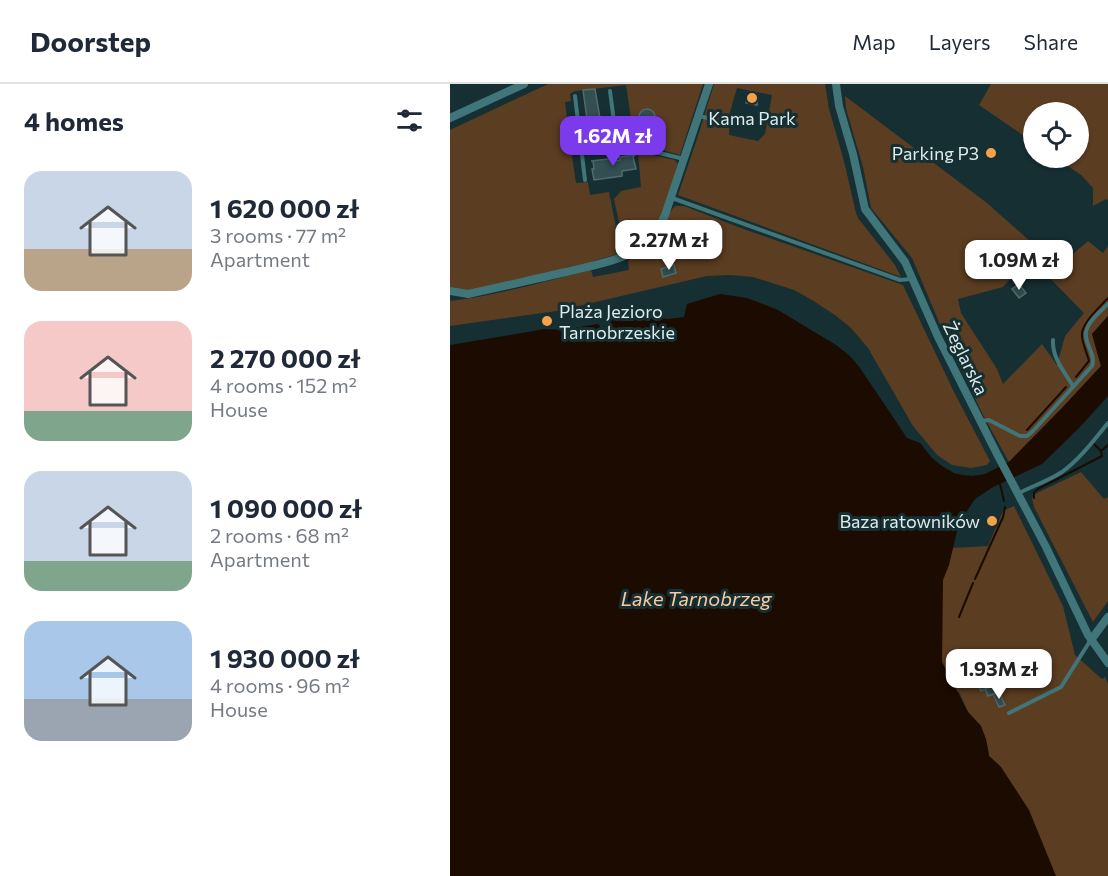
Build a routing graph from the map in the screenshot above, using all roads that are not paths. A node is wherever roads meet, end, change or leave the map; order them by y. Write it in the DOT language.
graph roads {
  1 [pos="524,84"];
  2 [pos="709,84"];
  3 [pos="836,84"];
  4 [pos="610,91"];
  5 [pos="575,96"];
  6 [pos="699,116"];
  7 [pos="450,118"];
  8 [pos="736,125"];
  9 [pos="581,141"];
  10 [pos="617,146"];
  11 [pos="685,159"];
  12 [pos="585,180"];
  13 [pos="672,198"];
  14 [pos="912,279"];
  15 [pos="450,291"];
  16 [pos="1108,304"];
  17 [pos="1053,339"];
  18 [pos="1073,386"];
  19 [pos="981,422"];
  20 [pos="1108,423"];
  21 [pos="1016,490"];
  22 [pos="1108,616"];
  23 [pos="1091,640"];
  24 [pos="1108,663"];
  25 [pos="1009,713"];
  1 -- 7 [label="street"];
  2 -- 6 [label="street"];
  3 -- 14 [label="street, Żeglarska"];
  4 -- 10 [label="lane"];
  5 -- 9 [label="lane"];
  6 -- 8 [label="lane"];
  6 -- 11 [label="street"];
  9 -- 10 [label="lane"];
  9 -- 12 [label="lane"];
  10 -- 11 [label="lane"];
  11 -- 13 [label="street"];
  13 -- 14 [label="lane"];
  13 -- 15 [label="street"];
  14 -- 19 [label="street, Żeglarska"];
  16 -- 18 [label="lane"];
  17 -- 18 [label="lane"];
  18 -- 19 [label="lane"];
  19 -- 21 [label="street, Żeglarska"];
  20 -- 21 [label="lane"];
  21 -- 23 [label="street, Żeglarska"];
  22 -- 23 [label="street"];
  23 -- 24 [label="street, Żeglarska"];
  23 -- 25 [label="lane"];
}
